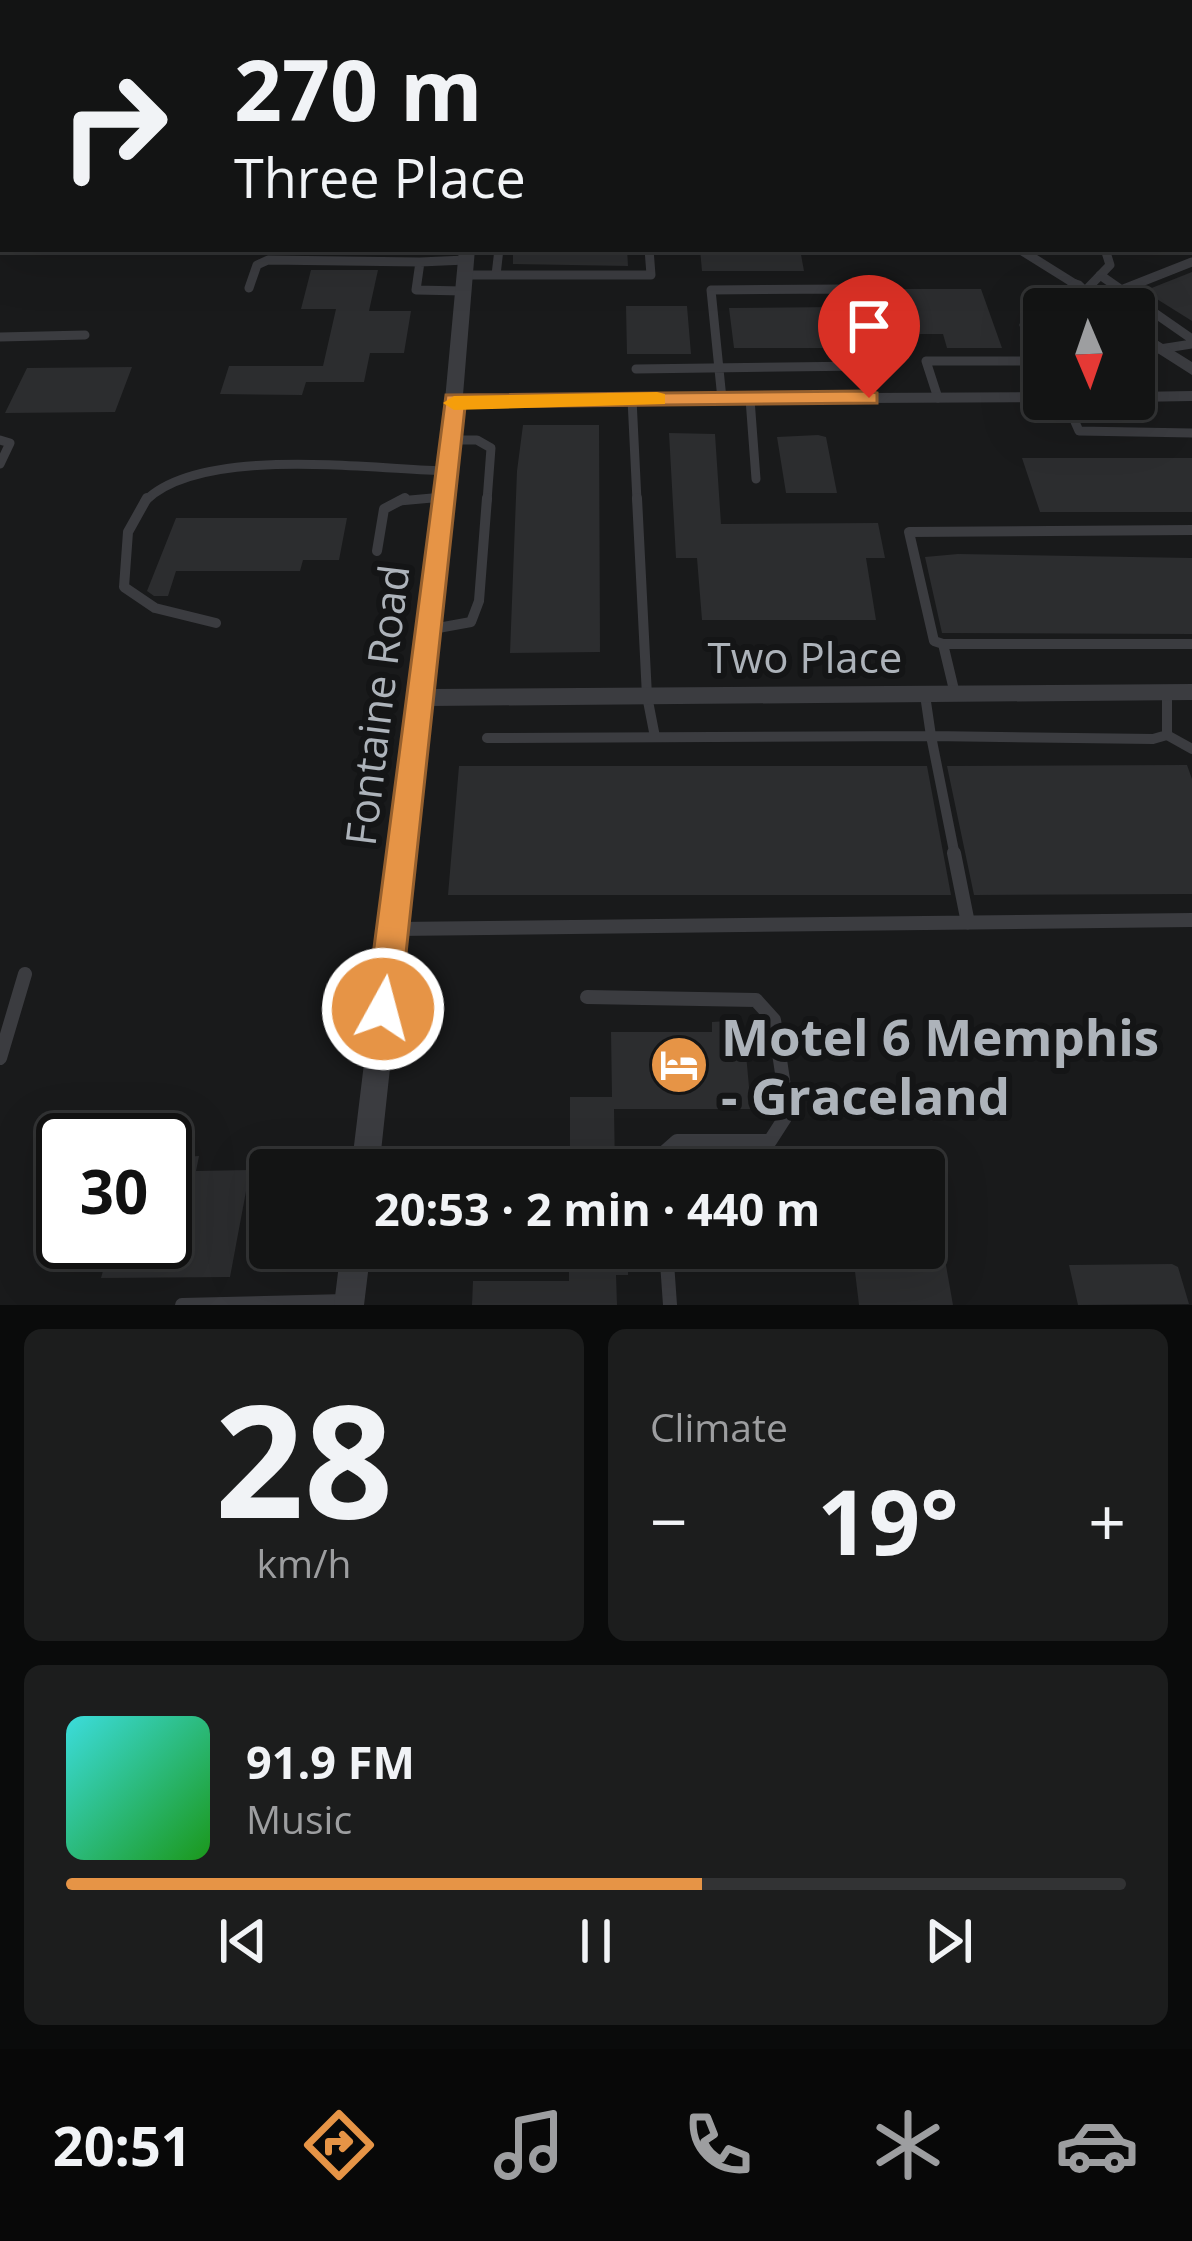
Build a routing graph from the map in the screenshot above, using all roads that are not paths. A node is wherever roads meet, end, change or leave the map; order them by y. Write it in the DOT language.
graph roads {
  1 [pos="499,252"];
  2 [pos="649,252"];
  3 [pos="1023,252"];
  4 [pos="1106,252"];
  5 [pos="420,262"];
  6 [pos="1192,262"];
  7 [pos="465,269"];
  8 [pos="496,275"];
  9 [pos="1100,275"];
  10 [pos="249,288"];
  11 [pos="1077,288"];
  12 [pos="1080,288"];
  13 [pos="1118,288"];
  14 [pos="1126,288"];
  15 [pos="1155,314"];
  16 [pos="85,335"];
  17 [pos="0,337"];
  18 [pos="1192,341"];
  19 [pos="1155,346"];
  20 [pos="1160,349"];
  21 [pos="1023,361"];
  22 [pos="865,366"];
  23 [pos="636,369"];
  24 [pos="720,369"];
  25 [pos="1192,370"];
  26 [pos="1192,396"];
  27 [pos="1023,397"];
  28 [pos="1155,397"];
  29 [pos="869,398"];
  30 [pos="938,398"];
  31 [pos="632,399"];
  32 [pos="722,399"];
  33 [pos="751,399"];
  34 [pos="454,400"];
  35 [pos="1074,420"];
  36 [pos="1192,433"];
  37 [pos="0,440"];
  38 [pos="449,440"];
  39 [pos="0,464"];
  40 [pos="446,471"];
  41 [pos="756,479"];
  42 [pos="443,497"];
  43 [pos="1192,530"];
  44 [pos="376,551"];
  45 [pos="216,623"];
  46 [pos="427,630"];
  47 [pos="944,644"];
  48 [pos="1192,644"];
  49 [pos="1167,692"];
  50 [pos="1192,692"];
  51 [pos="925,694"];
  52 [pos="955,694"];
  53 [pos="647,696"];
  54 [pos="419,698"];
  55 [pos="1167,735"];
  56 [pos="932,736"];
  57 [pos="656,737"];
  58 [pos="487,738"];
  59 [pos="1192,749"];
  60 [pos="1192,920"];
  61 [pos="968,923"];
  62 [pos="392,929"];
  63 [pos="25,974"];
  64 [pos="587,997"];
  65 [pos="0,1058"];
  66 [pos="366,1149"];
  67 [pos="668,1149"];
  68 [pos="353,1269"];
  69 [pos="667,1269"];
  70 [pos="349,1303"];
  71 [pos="182,1305"];
  72 [pos="670,1305"];
  1 -- 8 [label="lane"];
  2 -- 8 [label="lane"];
  3 -- 11 [label="lane"];
  4 -- 9 [label="lane"];
  5 -- 7 [label="lane"];
  5 -- 7 [label="lane"];
  5 -- 10 [label="lane"];
  6 -- 14 [label="lane"];
  7 -- 8 [label="lane"];
  7 -- 34 [label="street, Fontaine Road"];
  9 -- 12 [label="lane"];
  9 -- 13 [label="lane"];
  15 -- 18 [label="lane"];
  16 -- 17 [label="lane"];
  18 -- 20 [label="lane"];
  19 -- 20 [label="street"];
  20 -- 25 [label="street"];
  21 -- 30 [label="lane"];
  22 -- 24 [label="lane"];
  22 -- 24 [label="lane"];
  22 -- 29 [label="lane"];
  23 -- 24 [label="lane"];
  24 -- 32 [label="lane"];
  26 -- 28 [label="street"];
  27 -- 30 [label="street"];
  29 -- 30 [label="street"];
  29 -- 33 [label="street"];
  31 -- 32 [label="street"];
  31 -- 34 [label="street"];
  31 -- 53 [label="lane"];
  32 -- 33 [label="street"];
  33 -- 41 [label="lane"];
  34 -- 38 [label="street, Fontaine Road"];
  35 -- 36 [label="lane"];
  37 -- 39 [label="lane"];
  38 -- 40 [label="street, Fontaine Road"];
  38 -- 46 [label="lane"];
  40 -- 42 [label="street, Fontaine Road"];
  40 -- 45 [label="lane"];
  42 -- 44 [label="lane"];
  42 -- 46 [label="street, Fontaine Road"];
  43 -- 47 [label="lane"];
  46 -- 54 [label="street, Fontaine Road"];
  47 -- 48 [label="lane"];
  47 -- 52 [label="lane"];
  49 -- 50 [label="street, Two Place"];
  49 -- 52 [label="street, Two Place"];
  49 -- 55 [label="lane"];
  51 -- 52 [label="street, Two Place"];
  51 -- 53 [label="street, Two Place"];
  51 -- 56 [label="lane"];
  53 -- 54 [label="street, Two Place"];
  53 -- 57 [label="lane"];
  54 -- 62 [label="street, Fontaine Road"];
  55 -- 56 [label="lane"];
  55 -- 59 [label="lane"];
  56 -- 57 [label="lane"];
  56 -- 61 [label="lane"];
  57 -- 58 [label="lane"];
  60 -- 61 [label="lane"];
  61 -- 62 [label="lane"];
  62 -- 66 [label="street, Fontaine Road"];
  63 -- 65 [label="lane"];
  64 -- 67 [label="lane"];
  68 -- 70 [label="street"];
  69 -- 72 [label="lane"];
  70 -- 71 [label="lane"];
}
